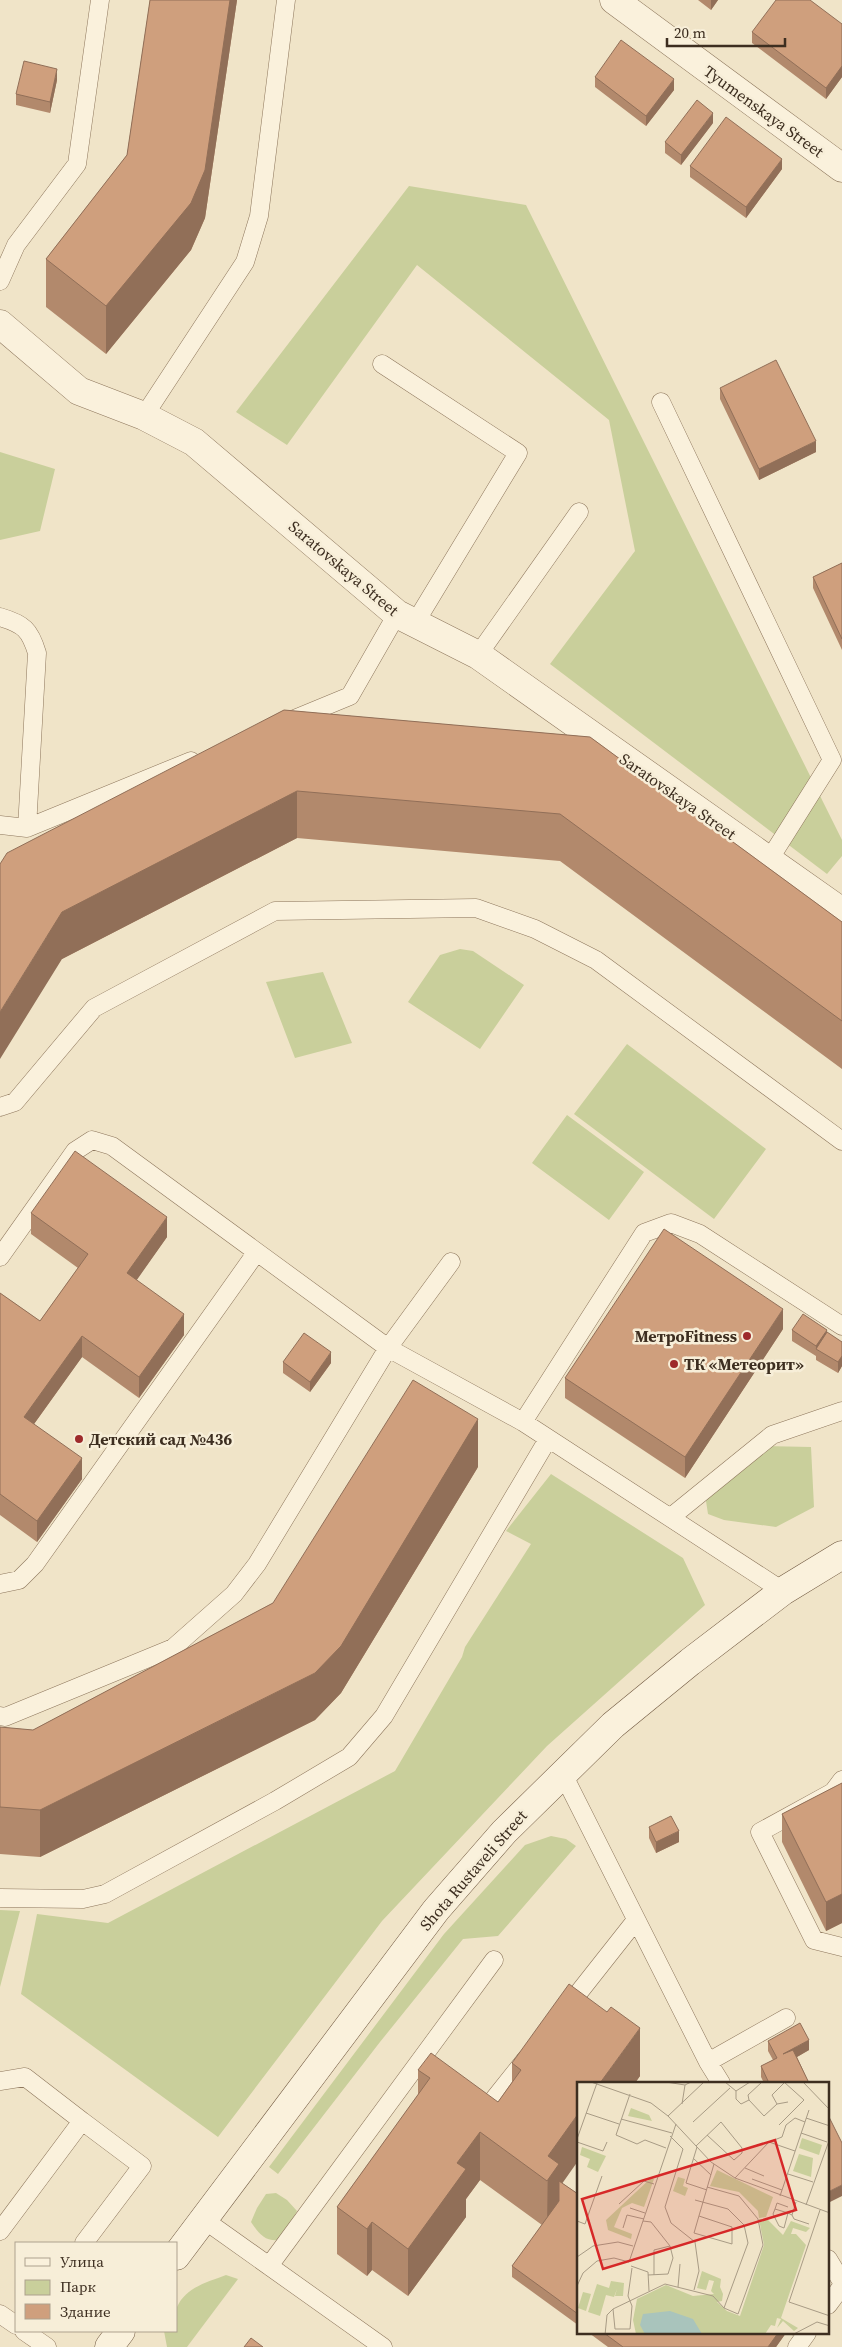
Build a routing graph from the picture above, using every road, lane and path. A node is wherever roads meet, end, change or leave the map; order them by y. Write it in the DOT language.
graph roads {
  1 [pos="100,0"];
  2 [pos="286,0"];
  3 [pos="614,0"];
  4 [pos="842,168"];
  5 [pos="0,281"];
  6 [pos="0,324"];
  7 [pos="382,364"];
  8 [pos="661,402"];
  9 [pos="144,416"];
  10 [pos="579,512"];
  11 [pos="0,617"];
  12 [pos="406,618"];
  13 [pos="478,655"];
  14 [pos="267,730"];
  15 [pos="202,756"];
  16 [pos="0,825"];
  17 [pos="27,828"];
  18 [pos="769,860"];
  19 [pos="842,912"];
  20 [pos="0,1107"];
  21 [pos="842,1141"];
  22 [pos="256,1253"];
  23 [pos="0,1257"];
  24 [pos="451,1262"];
  25 [pos="842,1326"];
  26 [pos="388,1348"];
  27 [pos="842,1411"];
  28 [pos="523,1422"];
  29 [pos="548,1439"];
  30 [pos="671,1517"];
  31 [pos="842,1555"];
  32 [pos="0,1584"];
  33 [pos="784,1591"];
  34 [pos="0,1716"];
  35 [pos="563,1774"];
  36 [pos="842,1780"];
  37 [pos="0,1898"];
  38 [pos="636,1920"];
  39 [pos="842,1947"];
  40 [pos="494,1960"];
  41 [pos="786,2018"];
  42 [pos="557,2020"];
  43 [pos="539,2043"];
  44 [pos="708,2062"];
  45 [pos="0,2081"];
  46 [pos="720,2082"];
  47 [pos="490,2104"];
  48 [pos="82,2121"];
  49 [pos="203,2220"];
  50 [pos="0,2231"];
  51 [pos="85,2242"];
  52 [pos="178,2253"];
  53 [pos="830,2262"];
  54 [pos="270,2266"];
  55 [pos="842,2282"];
  56 [pos="842,2286"];
  57 [pos="830,2302"];
  58 [pos="0,2314"];
  59 [pos="15,2324"];
  60 [pos="25,2332"];
  61 [pos="120,2332"];
  62 [pos="807,2334"];
  63 [pos="47,2347"];
  64 [pos="110,2347"];
  65 [pos="383,2347"];
  66 [pos="797,2347"];
  1 -- 5 [label="lane"];
  2 -- 9 [label="lane"];
  3 -- 4 [label="street, Tyumenskaya Street"];
  6 -- 9 [label="street, Saratovskaya Street"];
  7 -- 12 [label="lane"];
  8 -- 18 [label="lane"];
  9 -- 12 [label="street, Saratovskaya Street"];
  10 -- 13 [label="lane"];
  11 -- 17 [label="lane"];
  12 -- 13 [label="street, Saratovskaya Street"];
  12 -- 14 [label="lane"];
  13 -- 18 [label="street, Saratovskaya Street"];
  15 -- 17 [label="lane"];
  16 -- 17 [label="lane"];
  18 -- 19 [label="street, Saratovskaya Street"];
  20 -- 21 [label="lane"];
  22 -- 23 [label="lane"];
  22 -- 26 [label="lane"];
  22 -- 32 [label="lane"];
  24 -- 26 [label="lane"];
  25 -- 28 [label="lane"];
  26 -- 28 [label="lane"];
  26 -- 34 [label="lane"];
  27 -- 30 [label="lane"];
  28 -- 29 [label="lane"];
  29 -- 30 [label="lane"];
  29 -- 37 [label="lane"];
  30 -- 33 [label="lane"];
  31 -- 33 [label="street, Shota Rustaveli Street"];
  33 -- 35 [label="street, Shota Rustaveli Street"];
  35 -- 38 [label="lane"];
  35 -- 49 [label="street, Shota Rustaveli Street"];
  36 -- 39 [label="lane"];
  38 -- 42 [label="lane"];
  38 -- 44 [label="lane"];
  40 -- 54 [label="lane"];
  41 -- 44 [label="lane"];
  43 -- 47 [label="lane"];
  44 -- 46 [label="lane"];
  45 -- 48 [label="lane"];
  48 -- 50 [label="lane"];
  48 -- 51 [label="lane"];
  49 -- 52 [label="street, Shota Rustaveli Street"];
  49 -- 54 [label="lane"];
  53 -- 55 [label="lane"];
  54 -- 65 [label="lane"];
  56 -- 57 [label="lane"];
  58 -- 59 [label="lane"];
  60 -- 63 [label="lane"];
  61 -- 64 [label="street"];
  62 -- 66 [label="lane"];
}
